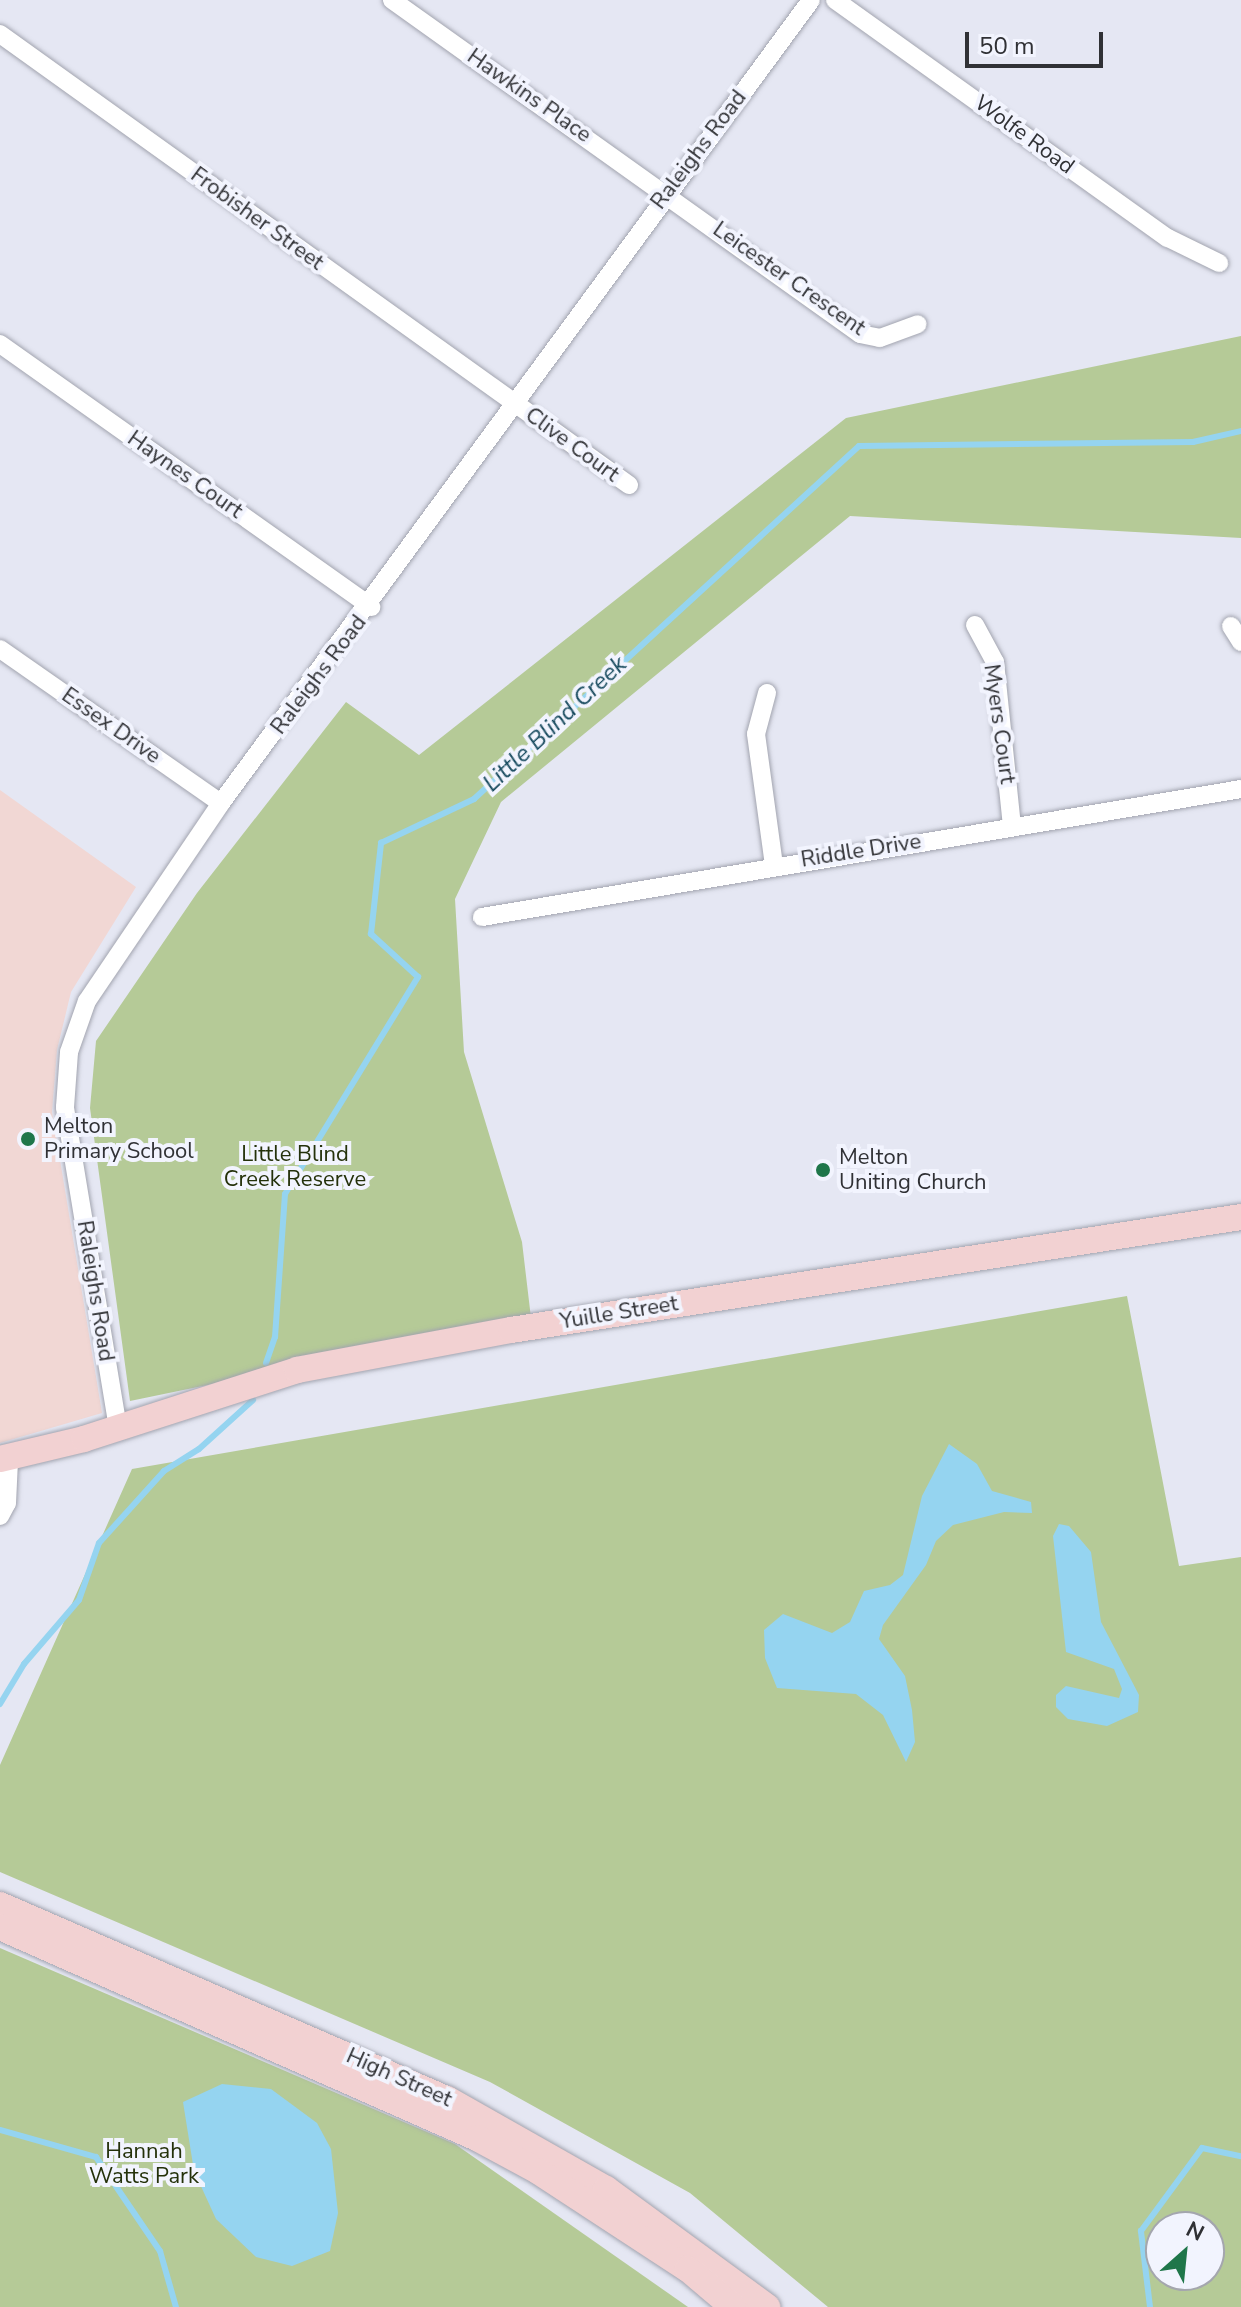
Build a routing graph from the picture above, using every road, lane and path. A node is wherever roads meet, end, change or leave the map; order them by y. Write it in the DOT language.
graph roads {
  1 [pos="392,0"];
  2 [pos="811,0"];
  3 [pos="835,0"];
  4 [pos="0,34"];
  5 [pos="666,193"];
  6 [pos="1219,263"];
  7 [pos="918,324"];
  8 [pos="0,344"];
  9 [pos="515,404"];
  10 [pos="629,485"];
  11 [pos="371,607"];
  12 [pos="975,625"];
  13 [pos="0,649"];
  14 [pos="767,693"];
  15 [pos="1241,789"];
  16 [pos="221,803"];
  17 [pos="1012,826"];
  18 [pos="774,865"];
  19 [pos="482,917"];
  20 [pos="1241,1217"];
  21 [pos="118,1428"];
  22 [pos="5,1460"];
  23 [pos="0,1516"];
  24 [pos="0,1905"];
  25 [pos="0,1927"];
  26 [pos="733,2307"];
  27 [pos="767,2307"];
  1 -- 5 [label="street, Hawkins Place"];
  2 -- 5 [label="street, Raleighs Road"];
  3 -- 6 [label="street, Wolfe Road"];
  4 -- 9 [label="street, Frobisher Street"];
  5 -- 7 [label="street, Leicester Crescent"];
  5 -- 9 [label="street, Raleighs Road"];
  8 -- 11 [label="street, Haynes Court"];
  9 -- 10 [label="street, Clive Court"];
  9 -- 11 [label="street, Raleighs Road"];
  11 -- 16 [label="street, Raleighs Road"];
  12 -- 17 [label="street, Myers Court"];
  13 -- 16 [label="street, Essex Drive"];
  14 -- 18 [label="street"];
  15 -- 17 [label="street, Riddle Drive"];
  16 -- 21 [label="street, Raleighs Road"];
  17 -- 18 [label="street, Riddle Drive"];
  18 -- 19 [label="street, Riddle Drive"];
  20 -- 21 [label="main road, Yuille Street"];
  21 -- 22 [label="main road, Yuille Street"];
  22 -- 23 [label="street, Yuille Street"];
  24 -- 27 [label="main road, High Street"];
  25 -- 26 [label="main road, High Street"];
}
